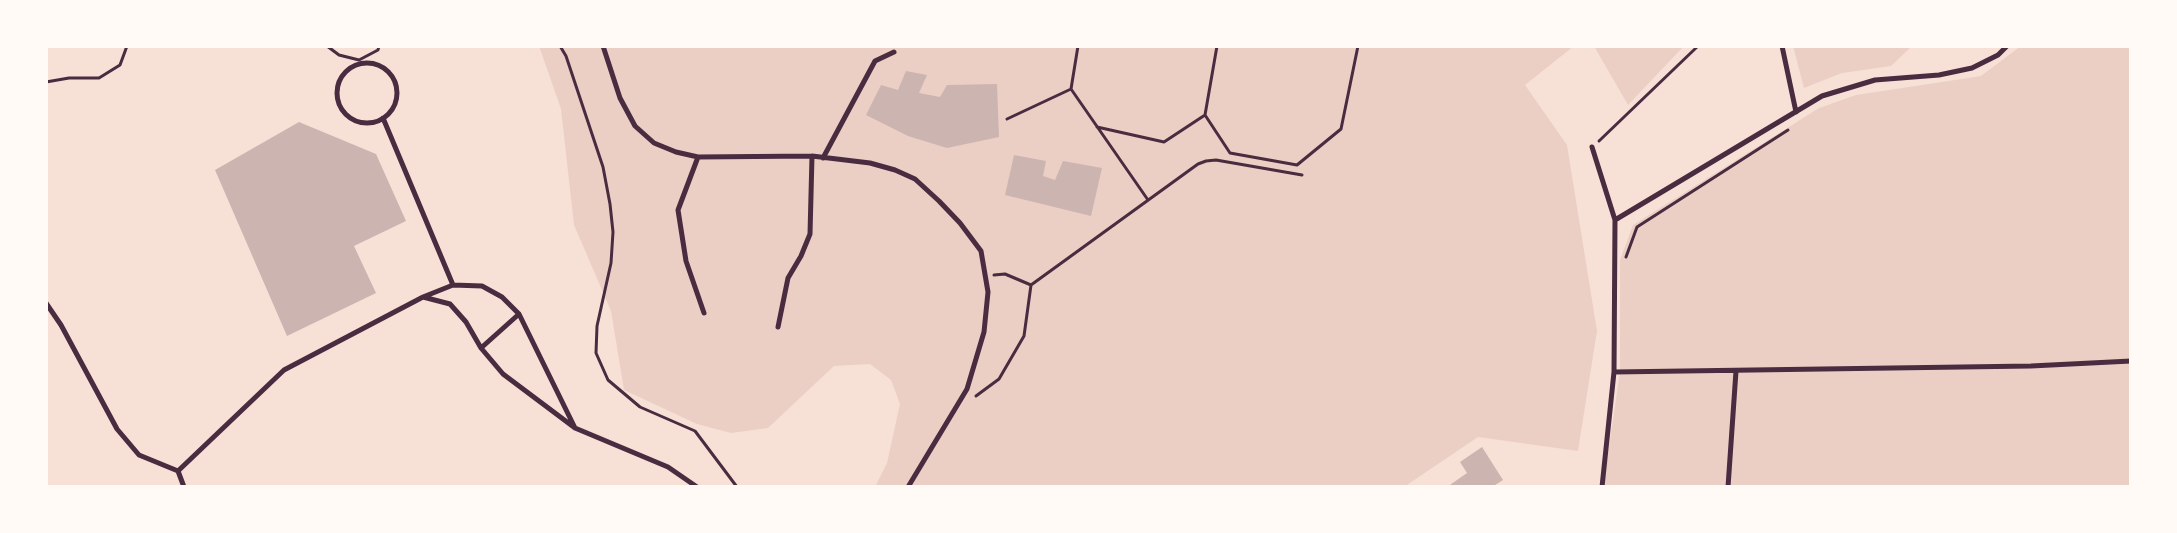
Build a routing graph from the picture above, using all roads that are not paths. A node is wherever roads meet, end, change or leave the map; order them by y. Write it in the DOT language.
graph roads {
  1 [pos="603,46"];
  2 [pos="1782,46"];
  3 [pos="2007,46"];
  4 [pos="894,52"];
  5 [pos="1797,111"];
  6 [pos="383,118"];
  7 [pos="1592,147"];
  8 [pos="812,156"];
  9 [pos="698,157"];
  10 [pos="823,158"];
  11 [pos="1615,220"];
  12 [pos="453,285"];
  13 [pos="423,296"];
  14 [pos="46,303"];
  15 [pos="704,313"];
  16 [pos="519,314"];
  17 [pos="778,327"];
  18 [pos="481,348"];
  19 [pos="2131,361"];
  20 [pos="1736,371"];
  21 [pos="1614,372"];
  22 [pos="575,428"];
  23 [pos="178,471"];
  24 [pos="184,487"];
  25 [pos="697,487"];
  26 [pos="908,487"];
  27 [pos="1602,487"];
  28 [pos="1728,487"];
  1 -- 9 [label="street"];
  2 -- 5 [label="street"];
  3 -- 5 [label="street"];
  4 -- 10 [label="street"];
  5 -- 11 [label="street"];
  6 -- 6 [label="street"];
  6 -- 12 [label="street"];
  7 -- 11 [label="street"];
  8 -- 9 [label="street"];
  8 -- 10 [label="street"];
  8 -- 17 [label="street"];
  9 -- 15 [label="street"];
  10 -- 26 [label="street"];
  11 -- 21 [label="street"];
  12 -- 13 [label="street"];
  12 -- 16 [label="street"];
  13 -- 18 [label="street"];
  13 -- 23 [label="street"];
  14 -- 23 [label="street"];
  16 -- 18 [label="street"];
  16 -- 22 [label="street"];
  18 -- 22 [label="street"];
  19 -- 20 [label="street"];
  20 -- 21 [label="street"];
  20 -- 28 [label="street"];
  21 -- 27 [label="street"];
  22 -- 25 [label="street"];
  23 -- 24 [label="street"];
}
